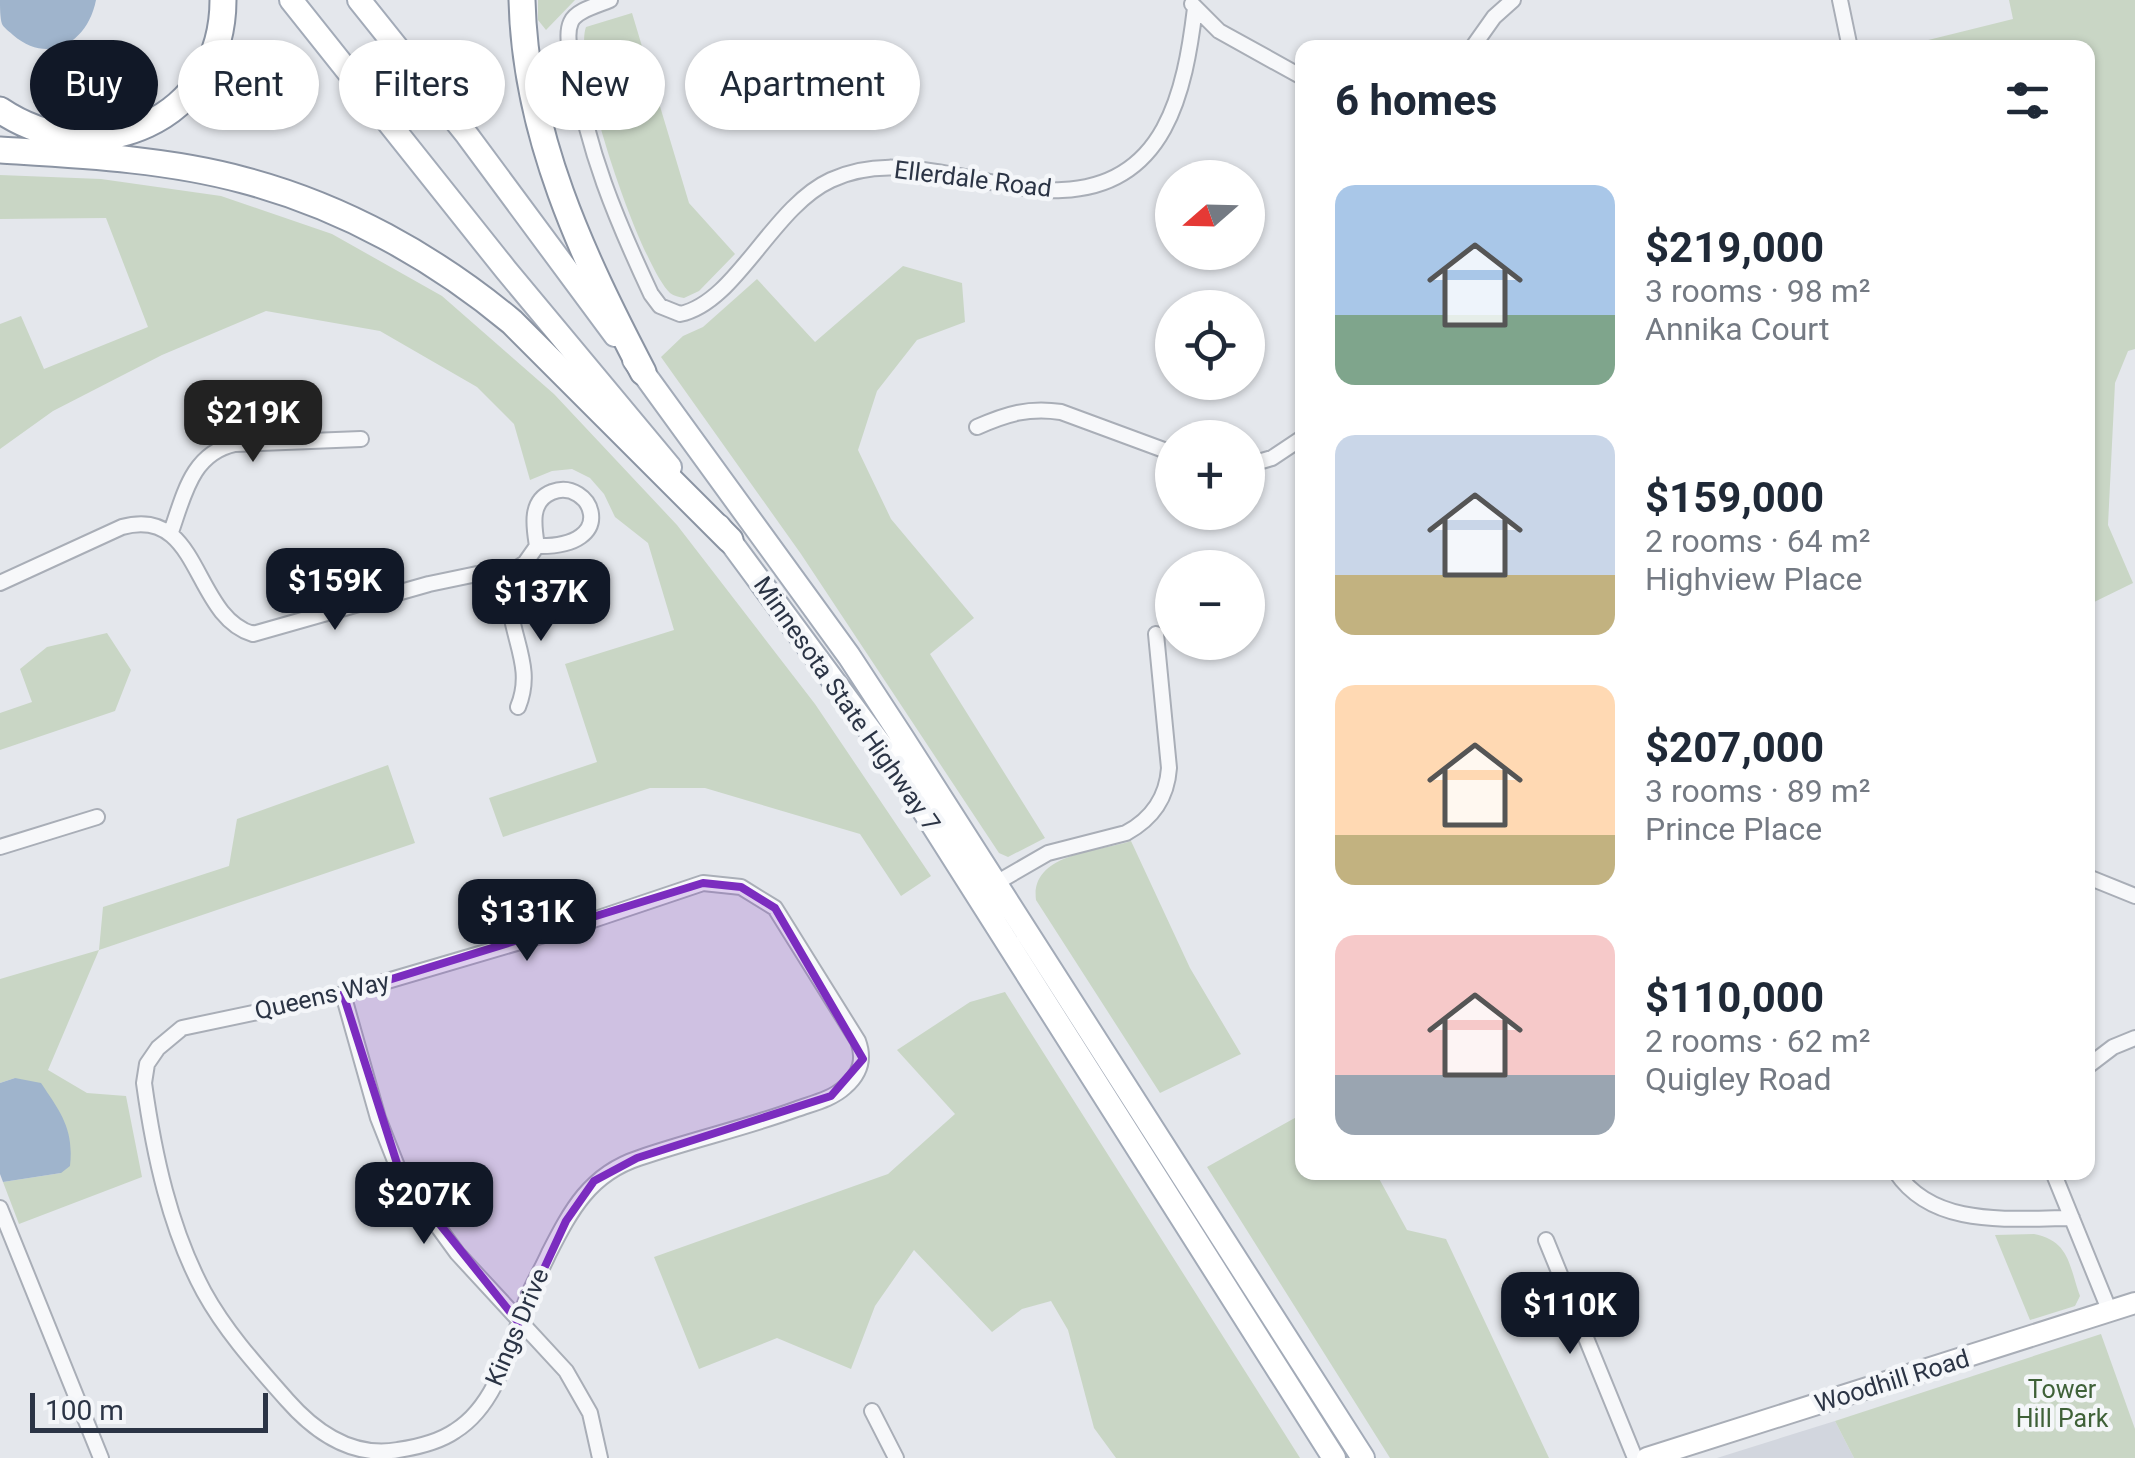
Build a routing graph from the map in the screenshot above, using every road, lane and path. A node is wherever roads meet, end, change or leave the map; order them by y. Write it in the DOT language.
graph roads {
  1 [pos="223,0"];
  2 [pos="291,0"];
  3 [pos="359,0"];
  4 [pos="522,0"];
  5 [pos="610,0"];
  6 [pos="1513,0"];
  7 [pos="1840,0"];
  8 [pos="1192,4"];
  9 [pos="1478,40"];
  10 [pos="1848,40"];
  11 [pos="1295,74"];
  12 [pos="0,110"];
  13 [pos="0,150"];
  14 [pos="643,372"];
  15 [pos="977,427"];
  16 [pos="360,439"];
  17 [pos="1295,443"];
  18 [pos="1155,447"];
  19 [pos="1265,460"];
  20 [pos="171,532"];
  21 [pos="730,540"];
  22 [pos="537,546"];
  23 [pos="508,574"];
  24 [pos="0,583"];
  25 [pos="1159,660"];
  26 [pos="518,707"];
  27 [pos="97,817"];
  28 [pos="0,847"];
  29 [pos="2095,881"];
  30 [pos="996,883"];
  31 [pos="2135,896"];
  32 [pos="343,994"];
  33 [pos="2135,1038"];
  34 [pos="862,1060"];
  35 [pos="2095,1061"];
  36 [pos="146,1102"];
  37 [pos="1903,1180"];
  38 [pos="2056,1180"];
  39 [pos="0,1208"];
  40 [pos="2072,1218"];
  41 [pos="1546,1240"];
  42 [pos="2135,1302"];
  43 [pos="2110,1312"];
  44 [pos="520,1323"];
  45 [pos="872,1411"];
  46 [pos="1362,1455"];
  47 [pos="1331,1456"];
  48 [pos="101,1458"];
  49 [pos="600,1458"];
  50 [pos="896,1458"];
  51 [pos="1635,1458"];
  52 [pos="1648,1458"];
  1 -- 12 [label="highway"];
  2 -- 21 [label="main road, Minnesota State Highway 7"];
  3 -- 14 [label="main road, Minnesota State Highway 7"];
  4 -- 14 [label="highway"];
  5 -- 8 [label="street, Ellerdale Road"];
  6 -- 9 [label="street"];
  7 -- 10 [label="street"];
  8 -- 11 [label="street, Ellerdale Road"];
  13 -- 21 [label="highway"];
  14 -- 30 [label="main road, Minnesota State Highway 7"];
  15 -- 18 [label="street"];
  16 -- 20 [label="street"];
  17 -- 19 [label="street"];
  20 -- 23 [label="street"];
  20 -- 24 [label="street"];
  21 -- 47 [label="main road, Minnesota State Highway 7"];
  22 -- 22 [label="street"];
  22 -- 23 [label="street"];
  23 -- 26 [label="street"];
  25 -- 30 [label="street"];
  27 -- 28 [label="street"];
  29 -- 31 [label="street"];
  30 -- 46 [label="main road, Minnesota State Highway 7"];
  32 -- 34 [label="street, Queens Way"];
  32 -- 36 [label="street, Queens Way"];
  32 -- 44 [label="street"];
  33 -- 35 [label="street"];
  34 -- 44 [label="street, Kings Drive"];
  36 -- 44 [label="street, Kings Drive"];
  37 -- 40 [label="street"];
  38 -- 40 [label="street"];
  39 -- 48 [label="street"];
  40 -- 43 [label="street"];
  41 -- 51 [label="street"];
  42 -- 43 [label="street, Woodhill Road"];
  43 -- 52 [label="street, Woodhill Road"];
  44 -- 49 [label="street"];
  45 -- 50 [label="street"];
}
